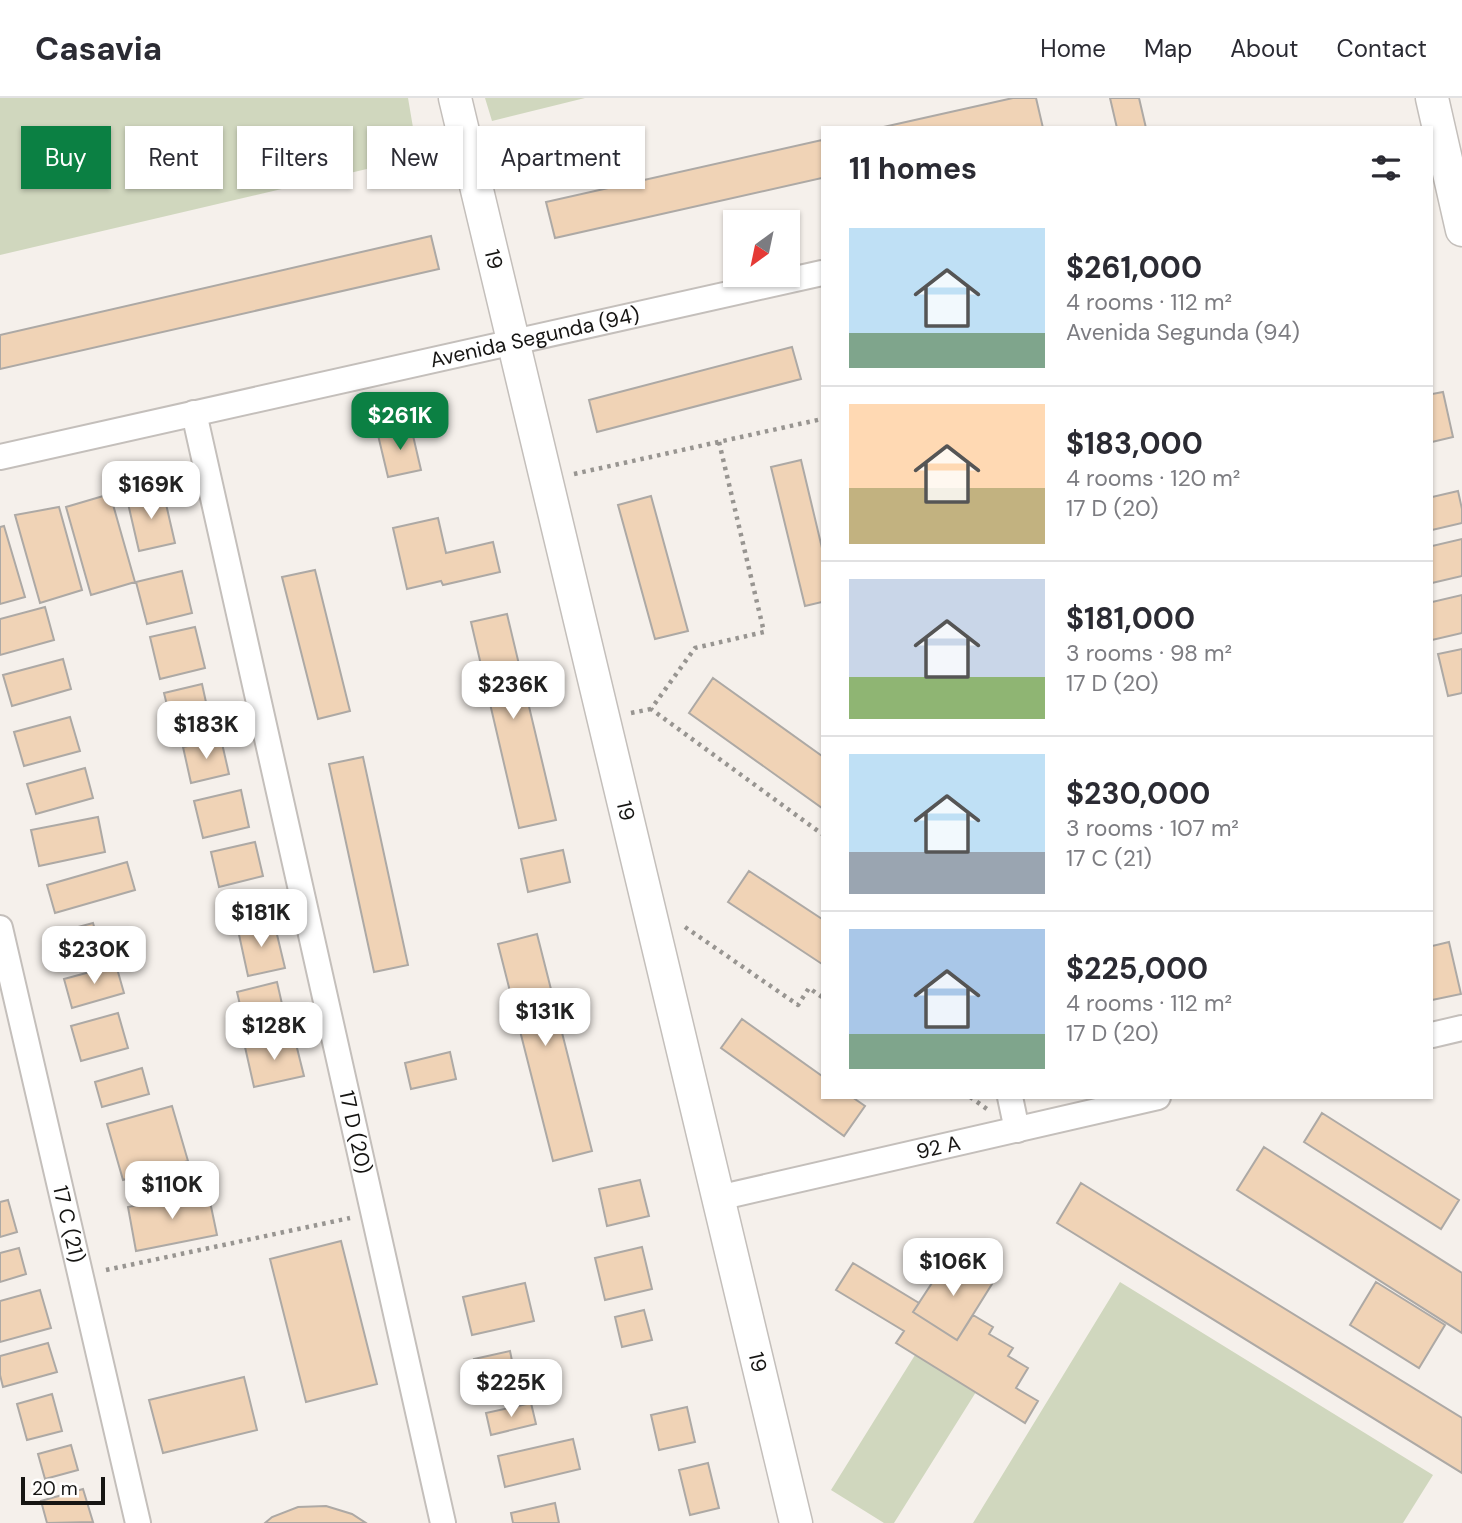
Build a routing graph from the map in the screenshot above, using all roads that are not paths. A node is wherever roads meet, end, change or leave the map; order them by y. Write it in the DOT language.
graph roads {
  1 [pos="455,98"];
  2 [pos="1432,98"];
  3 [pos="1445,134"];
  4 [pos="1462,230"];
  5 [pos="821,273"];
  6 [pos="513,342"];
  7 [pos="194,413"];
  8 [pos="0,457"];
  9 [pos="0,928"];
  10 [pos="1462,1028"];
  11 [pos="1433,1035"];
  12 [pos="1010,1099"];
  13 [pos="1149,1099"];
  14 [pos="1017,1130"];
  15 [pos="718,1198"];
  16 [pos="138,1523"];
  17 [pos="443,1523"];
  18 [pos="796,1523"];
  1 -- 6 [label="street, 19"];
  2 -- 3 [label="street"];
  3 -- 4 [label="street"];
  5 -- 6 [label="street, Avenida Segunda (94)"];
  6 -- 7 [label="street, Avenida Segunda (94)"];
  6 -- 15 [label="street, 19"];
  7 -- 8 [label="street, Avenida Segunda (94)"];
  7 -- 17 [label="street, 17 D (20)"];
  9 -- 16 [label="street, 17 C (21)"];
  10 -- 11 [label="street"];
  12 -- 14 [label="street"];
  13 -- 14 [label="street, 92 A"];
  14 -- 15 [label="street, 92 A"];
  15 -- 18 [label="street, 19"];
}
